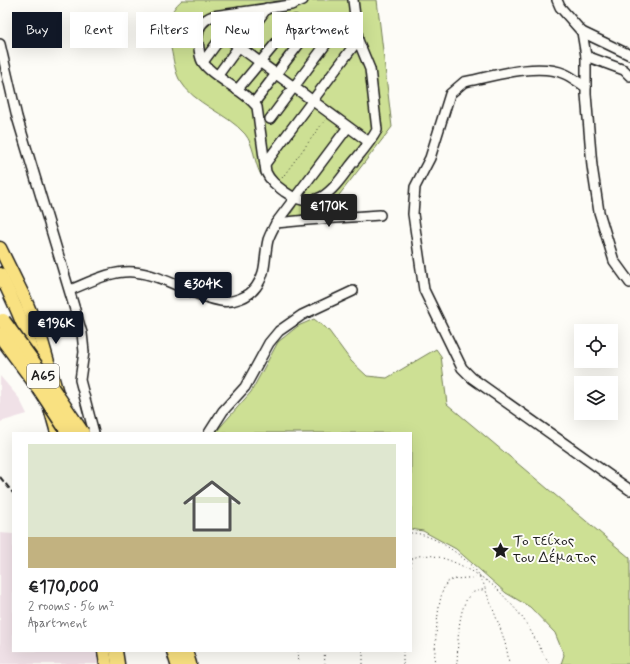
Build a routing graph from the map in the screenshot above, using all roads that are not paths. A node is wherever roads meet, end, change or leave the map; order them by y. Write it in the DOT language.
graph roads {
  1 [pos="303,0"];
  2 [pos="353,0"];
  3 [pos="557,0"];
  4 [pos="267,8"];
  5 [pos="240,12"];
  6 [pos="264,12"];
  7 [pos="354,12"];
  8 [pos="211,17"];
  9 [pos="582,32"];
  10 [pos="0,44"];
  11 [pos="213,48"];
  12 [pos="238,48"];
  13 [pos="240,48"];
  14 [pos="272,48"];
  15 [pos="296,48"];
  16 [pos="321,48"];
  17 [pos="352,48"];
  18 [pos="359,48"];
  19 [pos="630,55"];
  20 [pos="586,56"];
  21 [pos="203,62"];
  22 [pos="260,62"];
  23 [pos="276,74"];
  24 [pos="218,76"];
  25 [pos="630,76"];
  26 [pos="294,87"];
  27 [pos="586,88"];
  28 [pos="237,90"];
  29 [pos="312,101"];
  30 [pos="254,103"];
  31 [pos="270,120"];
  32 [pos="348,127"];
  33 [pos="369,142"];
  34 [pos="265,164"];
  35 [pos="294,198"];
  36 [pos="380,215"];
  37 [pos="276,223"];
  38 [pos="0,248"];
  39 [pos="0,274"];
  40 [pos="630,282"];
  41 [pos="70,290"];
  42 [pos="353,291"];
  43 [pos="1,319"];
  44 [pos="0,335"];
  45 [pos="57,432"];
  46 [pos="68,432"];
  47 [pos="69,432"];
  48 [pos="81,432"];
  49 [pos="94,432"];
  50 [pos="210,432"];
  51 [pos="630,490"];
  52 [pos="104,652"];
  53 [pos="116,652"];
  54 [pos="174,652"];
  55 [pos="185,652"];
  56 [pos="106,664"];
  57 [pos="118,664"];
  58 [pos="178,664"];
  59 [pos="189,664"];
  1 -- 4 [label="street"];
  2 -- 7 [label="street"];
  3 -- 9 [label="street"];
  4 -- 5 [label="street"];
  4 -- 6 [label="street"];
  8 -- 21 [label="street"];
  9 -- 19 [label="street"];
  9 -- 20 [label="street"];
  10 -- 41 [label="street"];
  11 -- 21 [label="street"];
  12 -- 24 [label="street"];
  13 -- 22 [label="street"];
  14 -- 22 [label="street"];
  15 -- 23 [label="street"];
  16 -- 26 [label="street"];
  17 -- 29 [label="street"];
  18 -- 33 [label="street"];
  20 -- 25 [label="street"];
  20 -- 27 [label="street"];
  21 -- 24 [label="street"];
  22 -- 23 [label="street"];
  22 -- 28 [label="street"];
  23 -- 26 [label="street"];
  23 -- 30 [label="street"];
  24 -- 28 [label="street"];
  26 -- 29 [label="street"];
  26 -- 31 [label="street"];
  27 -- 40 [label="street"];
  27 -- 51 [label="street"];
  28 -- 30 [label="street"];
  29 -- 32 [label="street"];
  29 -- 34 [label="street"];
  30 -- 34 [label="street"];
  32 -- 33 [label="street"];
  32 -- 35 [label="street"];
  33 -- 35 [label="street"];
  34 -- 35 [label="street"];
  35 -- 37 [label="street"];
  36 -- 37 [label="street"];
  37 -- 41 [label="street"];
  38 -- 47 [label="main road"];
  39 -- 45 [label="main road"];
  41 -- 49 [label="street"];
  42 -- 50 [label="street"];
  43 -- 48 [label="highway, Α65, bridge"];
  44 -- 46 [label="highway, Α65, bridge"];
  52 -- 56 [label="main road"];
  53 -- 57 [label="main road"];
  54 -- 58 [label="highway"];
  55 -- 59 [label="highway"];
}
